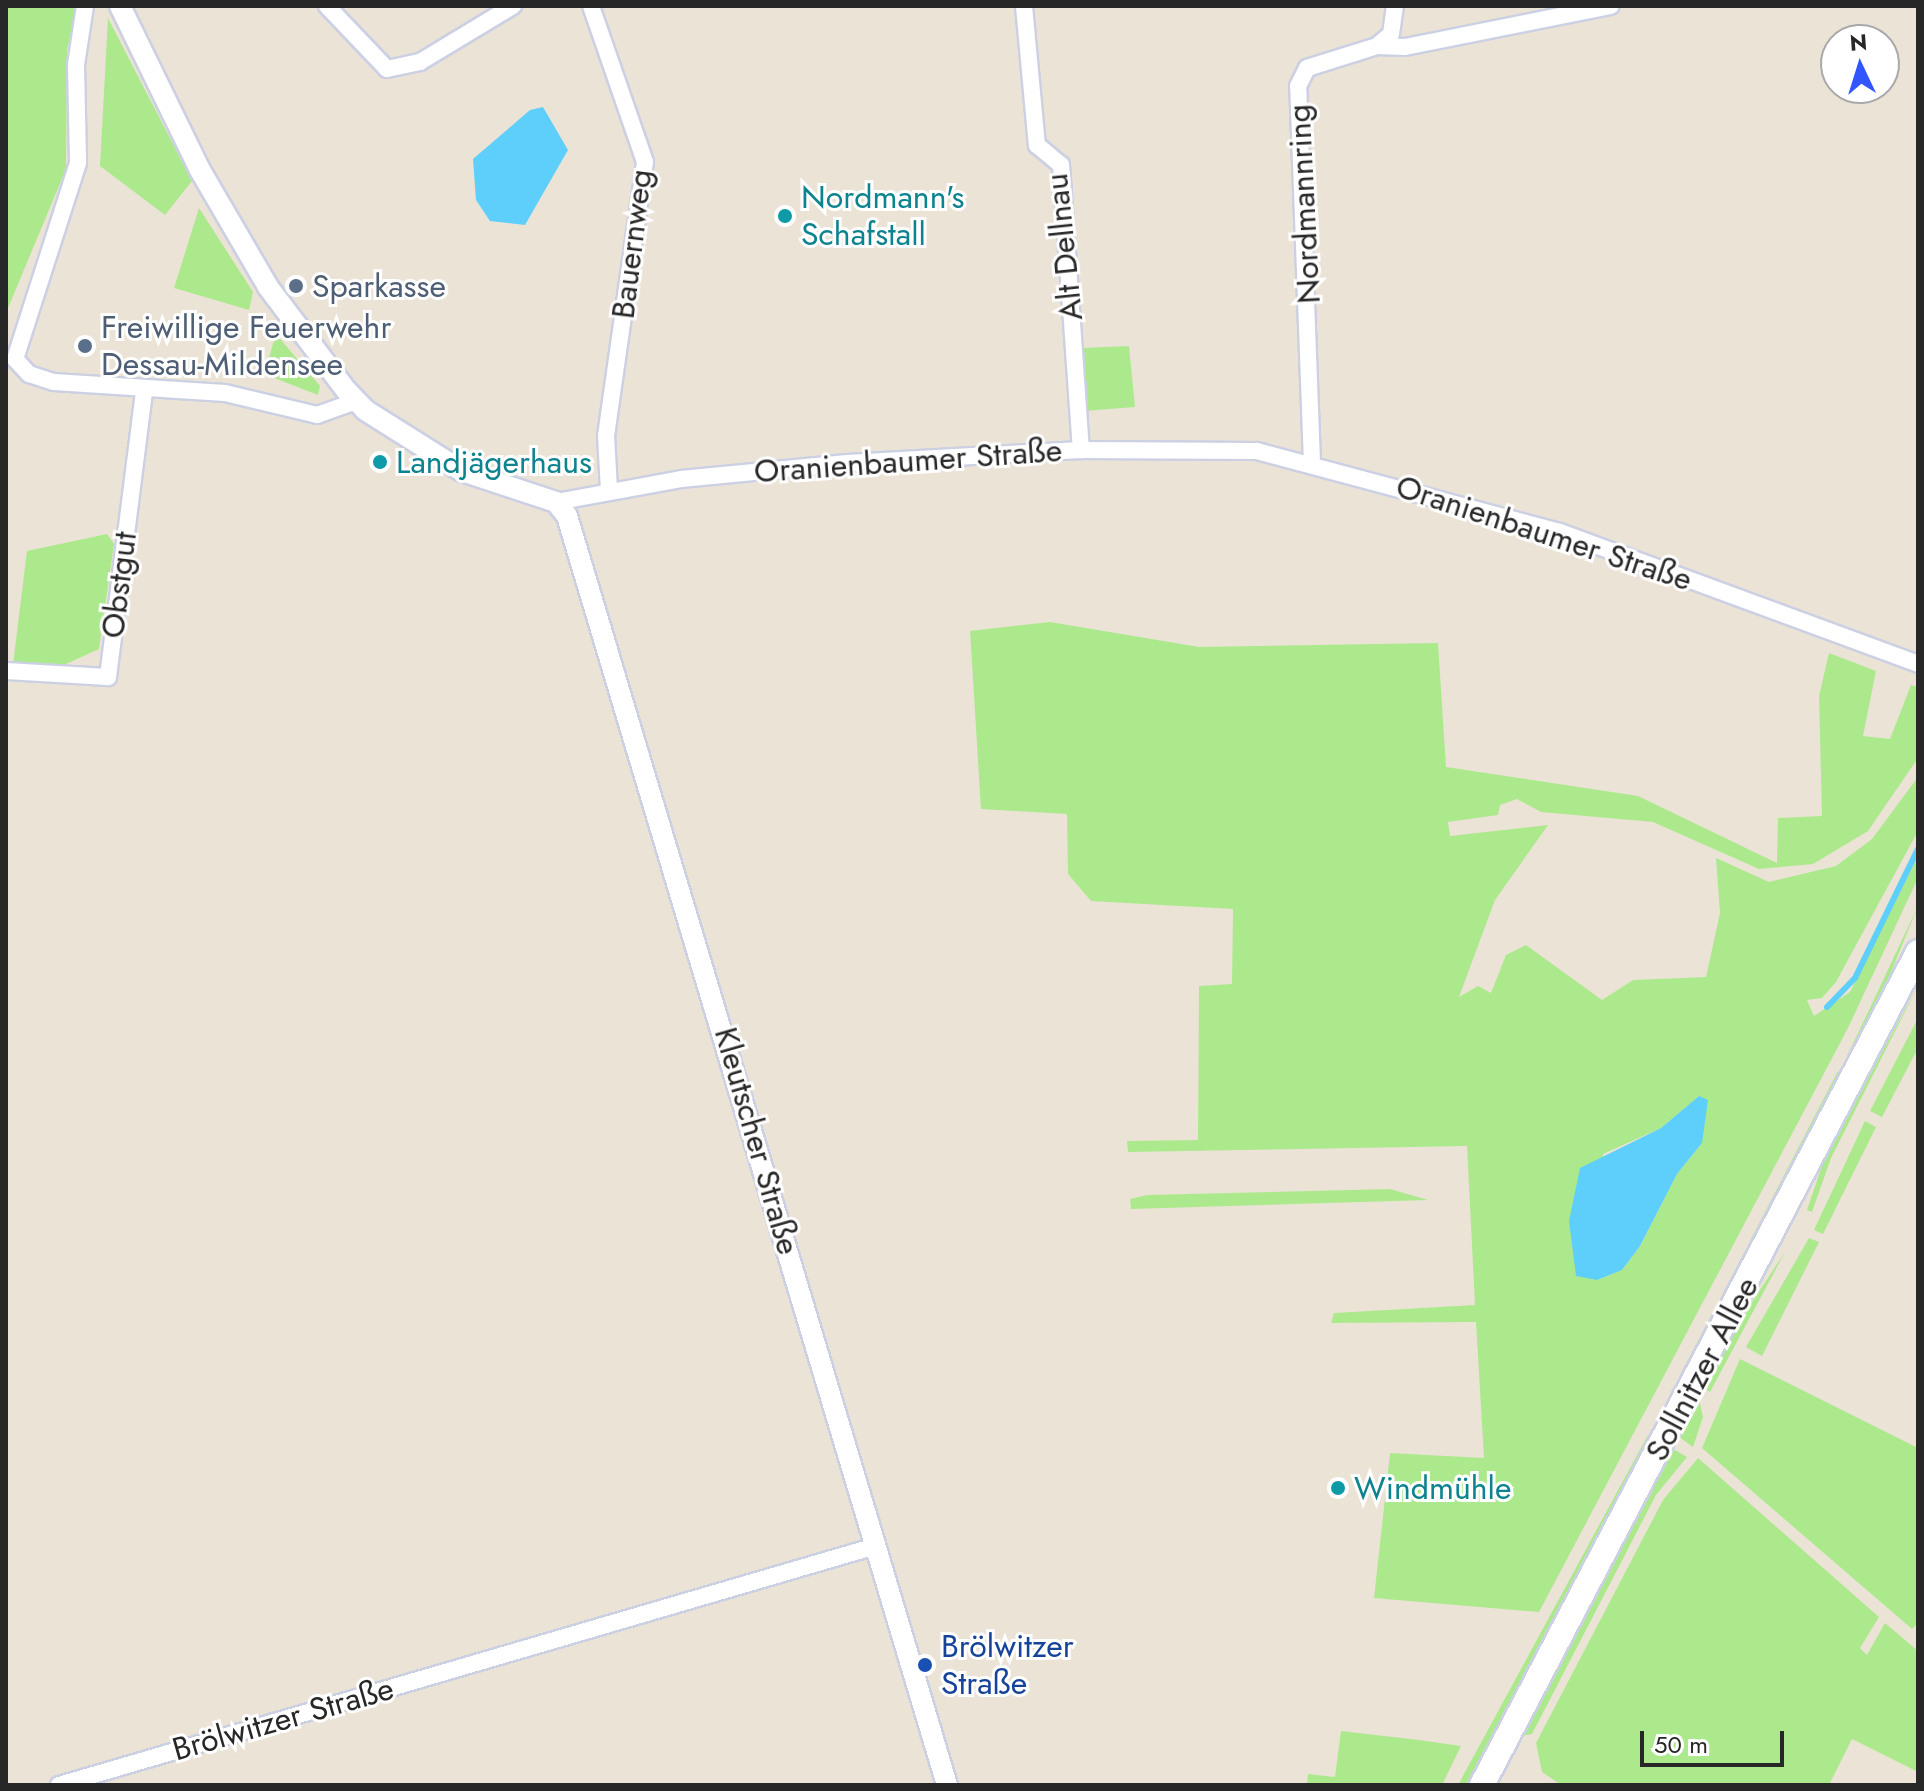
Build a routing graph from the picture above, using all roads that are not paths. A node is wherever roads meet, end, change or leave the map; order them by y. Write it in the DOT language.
graph roads {
  1 [pos="85,6"];
  2 [pos="120,6"];
  3 [pos="327,6"];
  4 [pos="513,6"];
  5 [pos="591,6"];
  6 [pos="1024,6"];
  7 [pos="1395,6"];
  8 [pos="1611,6"];
  9 [pos="1377,46"];
  10 [pos="11,339"];
  11 [pos="144,391"];
  12 [pos="356,401"];
  13 [pos="1081,450"];
  14 [pos="1312,463"];
  15 [pos="609,490"];
  16 [pos="556,502"];
  17 [pos="1918,664"];
  18 [pos="6,671"];
  19 [pos="1918,952"];
  20 [pos="876,1546"];
  21 [pos="59,1785"];
  22 [pos="947,1785"];
  23 [pos="1482,1785"];
  1 -- 10 [label="street"];
  2 -- 12 [label="street"];
  3 -- 4 [label="street"];
  5 -- 15 [label="street, Bauernweg"];
  6 -- 13 [label="street, Alt Dellnau"];
  7 -- 9 [label="street"];
  8 -- 9 [label="street, Nordmannring"];
  9 -- 14 [label="street, Nordmannring"];
  10 -- 11 [label="street"];
  11 -- 12 [label="street"];
  11 -- 18 [label="street, Obstgut"];
  12 -- 16 [label="street"];
  13 -- 14 [label="street, Oranienbaumer Straße"];
  13 -- 15 [label="street, Oranienbaumer Straße"];
  14 -- 17 [label="street, Oranienbaumer Straße"];
  15 -- 16 [label="street, Oranienbaumer Straße"];
  16 -- 20 [label="street, Kleutscher Straße"];
  19 -- 23 [label="main road, Sollnitzer Allee"];
  20 -- 21 [label="street, Brölwitzer Straße"];
  20 -- 22 [label="street, Kleutscher Straße"];
}
